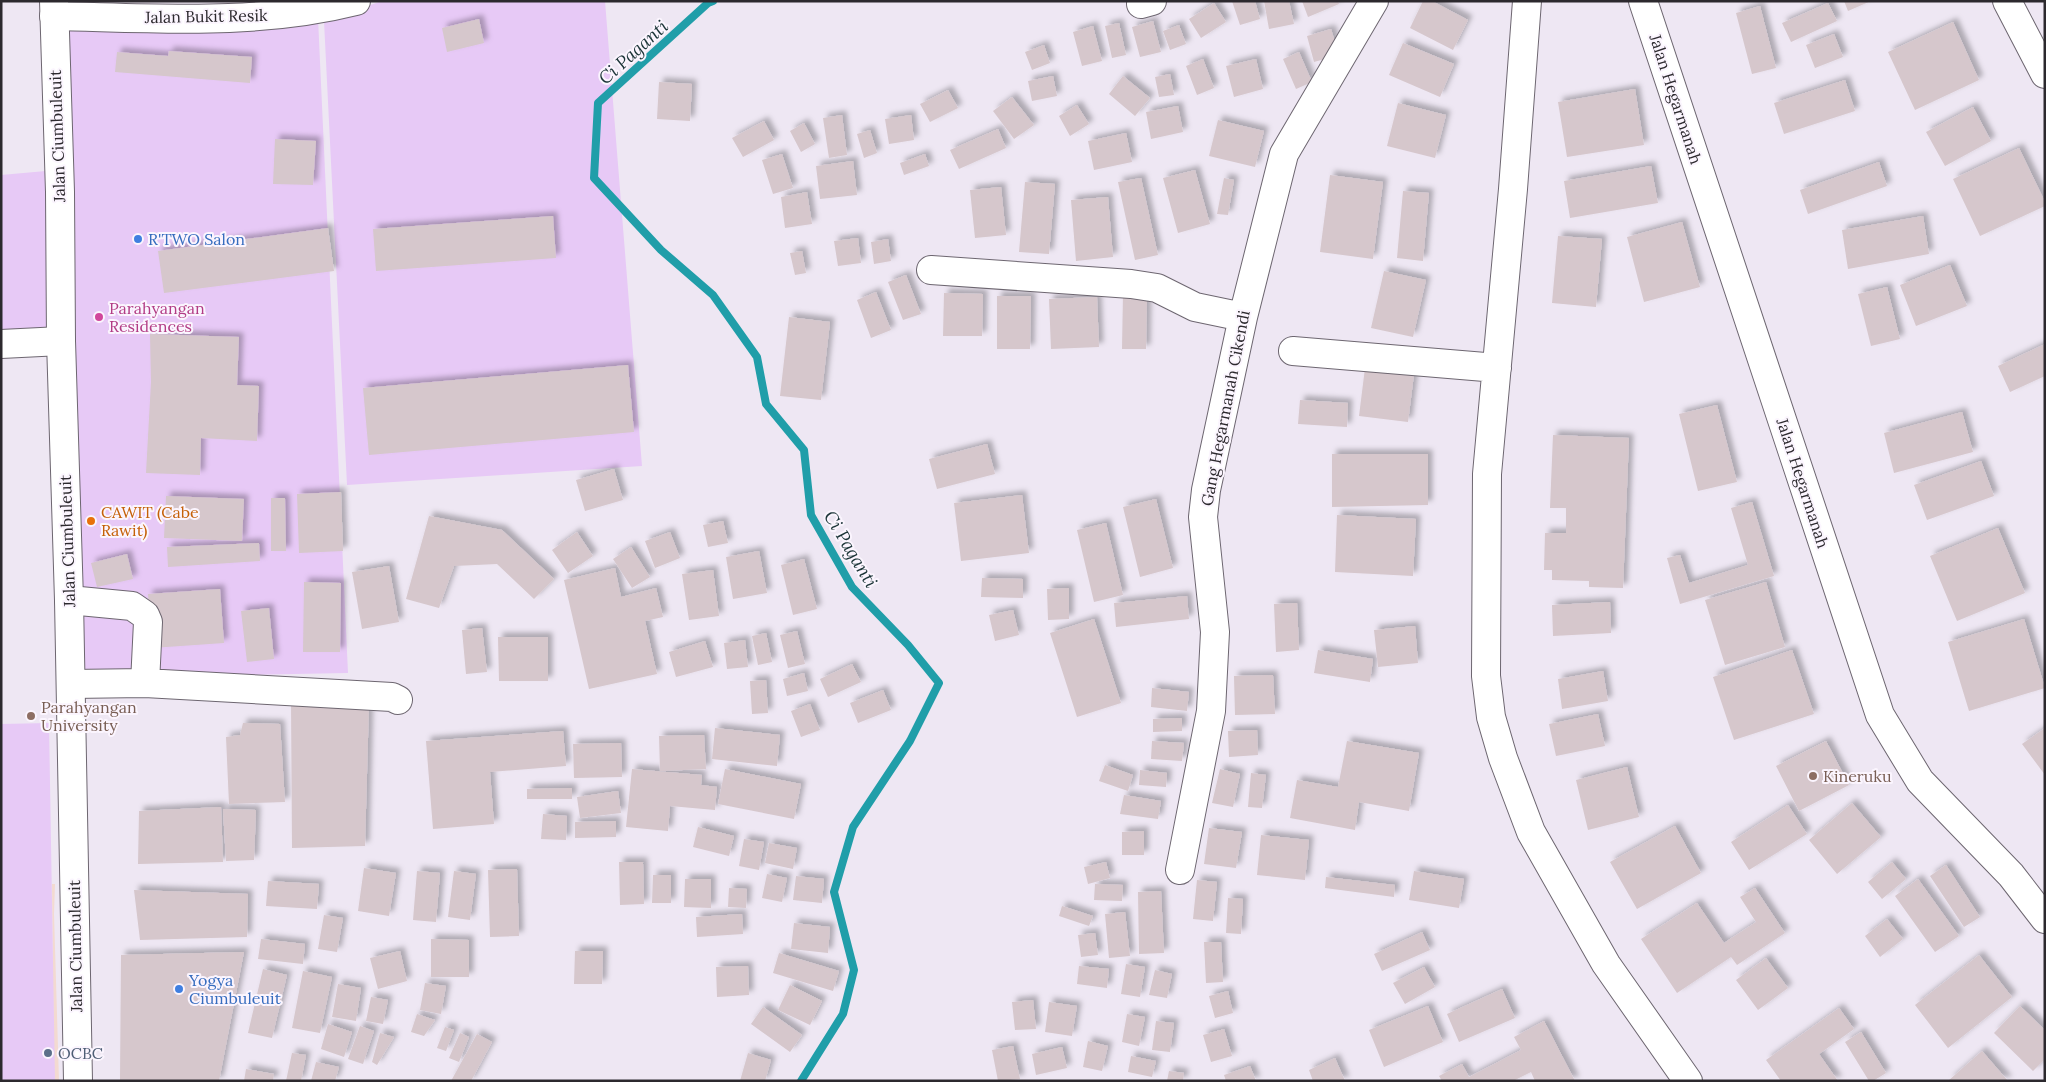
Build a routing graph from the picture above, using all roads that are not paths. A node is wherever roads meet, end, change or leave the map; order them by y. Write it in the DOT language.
graph roads {
  1 [pos="356,1"];
  2 [pos="1374,1"];
  3 [pos="1527,1"];
  4 [pos="1643,1"];
  5 [pos="2007,1"];
  6 [pos="54,9"];
  7 [pos="1354,13"];
  8 [pos="2045,74"];
  9 [pos="931,270"];
  10 [pos="1243,316"];
  11 [pos="61,341"];
  12 [pos="1,344"];
  13 [pos="1293,350"];
  14 [pos="1497,368"];
  15 [pos="69,600"];
  16 [pos="145,683"];
  17 [pos="71,684"];
  18 [pos="398,700"];
  19 [pos="1180,870"];
  20 [pos="2045,919"];
  21 [pos="1681,1078"];
  22 [pos="78,1081"];
  1 -- 6 [label="street, Jalan Bukit Resik"];
  2 -- 7 [label="street, Gang Hegarmanah Cikendi"];
  3 -- 14 [label="street"];
  4 -- 20 [label="street, Jalan Hegarmanah"];
  5 -- 8 [label="street"];
  6 -- 11 [label="street, Jalan Ciumbuleuit"];
  7 -- 10 [label="street, Gang Hegarmanah Cikendi"];
  9 -- 10 [label="street"];
  10 -- 19 [label="street, Gang Hegarmanah Cikendi"];
  11 -- 12 [label="street"];
  11 -- 15 [label="street, Jalan Ciumbuleuit"];
  13 -- 14 [label="street"];
  14 -- 21 [label="street"];
  15 -- 16 [label="street"];
  15 -- 17 [label="street, Jalan Ciumbuleuit"];
  16 -- 17 [label="street"];
  16 -- 18 [label="street"];
  17 -- 22 [label="street, Jalan Ciumbuleuit"];
}
